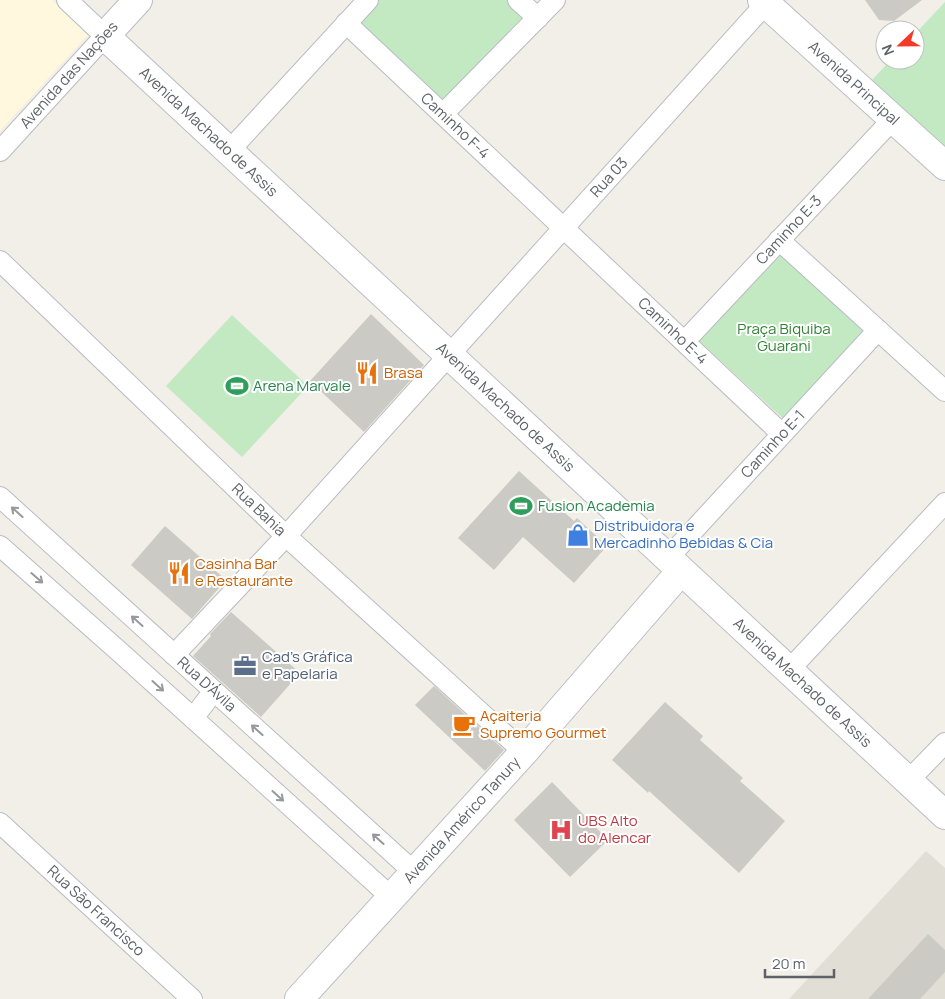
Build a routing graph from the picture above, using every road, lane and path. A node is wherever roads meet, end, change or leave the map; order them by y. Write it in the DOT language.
graph roads {
  1 [pos="67,0"];
  2 [pos="138,0"];
  3 [pos="368,0"];
  4 [pos="518,0"];
  5 [pos="555,0"];
  6 [pos="766,1"];
  7 [pos="538,18"];
  8 [pos="346,23"];
  9 [pos="105,36"];
  10 [pos="443,114"];
  11 [pos="893,119"];
  12 [pos="0,151"];
  13 [pos="229,151"];
  14 [pos="945,166"];
  15 [pos="564,228"];
  16 [pos="780,240"];
  17 [pos="0,261"];
  18 [pos="878,330"];
  19 [pos="685,341"];
  20 [pos="450,356"];
  21 [pos="945,391"];
  22 [pos="782,434"];
  23 [pos="0,497"];
  24 [pos="945,503"];
  25 [pos="286,536"];
  26 [pos="0,546"];
  27 [pos="675,564"];
  28 [pos="174,655"];
  29 [pos="789,670"];
  30 [pos="214,691"];
  31 [pos="192,718"];
  32 [pos="945,743"];
  33 [pos="524,752"];
  34 [pos="908,781"];
  35 [pos="945,815"];
  36 [pos="0,823"];
  37 [pos="414,872"];
  38 [pos="390,897"];
  39 [pos="192,999"];
  40 [pos="299,999"];
  1 -- 9 [label="street, Avenida Machado de Assis"];
  2 -- 9 [label="street, Avenida das Nações"];
  3 -- 8 [label="street"];
  4 -- 7 [label="street"];
  5 -- 7 [label="street"];
  6 -- 11 [label="street, Avenida Principal"];
  6 -- 15 [label="street, Rua 03"];
  7 -- 10 [label="street"];
  8 -- 10 [label="street, Caminho F-4"];
  8 -- 13 [label="street"];
  9 -- 12 [label="street, Avenida das Nações"];
  9 -- 13 [label="street, Avenida Machado de Assis"];
  10 -- 15 [label="street, Caminho F-4"];
  11 -- 14 [label="street, Avenida Principal"];
  11 -- 16 [label="street, Caminho E-3"];
  13 -- 20 [label="street, Avenida Machado de Assis"];
  15 -- 19 [label="street, Caminho E-4"];
  15 -- 20 [label="street, Rua 03"];
  16 -- 18 [label="street"];
  16 -- 19 [label="street, Caminho E-3"];
  17 -- 25 [label="street, Rua Bahia"];
  18 -- 21 [label="street"];
  18 -- 22 [label="street, Caminho E-1"];
  19 -- 22 [label="street, Caminho E-4"];
  20 -- 25 [label="street, Rua 03"];
  20 -- 27 [label="street, Avenida Machado de Assis"];
  22 -- 27 [label="street, Caminho E-1"];
  28 -- 23 [label="street, Rua D'Ávila, one-way"];
  24 -- 29 [label="street"];
  25 -- 28 [label="street, Rua 03"];
  25 -- 33 [label="street, Rua Bahia"];
  26 -- 31 [label="street, one-way"];
  27 -- 29 [label="street, Avenida Machado de Assis"];
  27 -- 33 [label="street, Avenida Américo Tanury"];
  28 -- 30 [label="street, Rua D'Ávila"];
  29 -- 34 [label="street, Avenida Machado de Assis"];
  30 -- 31 [label="street"];
  37 -- 30 [label="street, Rua D'Ávila, one-way"];
  31 -- 38 [label="street, one-way"];
  32 -- 34 [label="street"];
  33 -- 37 [label="street, Avenida Américo Tanury"];
  34 -- 35 [label="street, Avenida Machado de Assis"];
  36 -- 39 [label="street, Rua São Francisco"];
  37 -- 38 [label="street, Avenida Américo Tanury"];
  38 -- 40 [label="street, Avenida Américo Tanury"];
}
